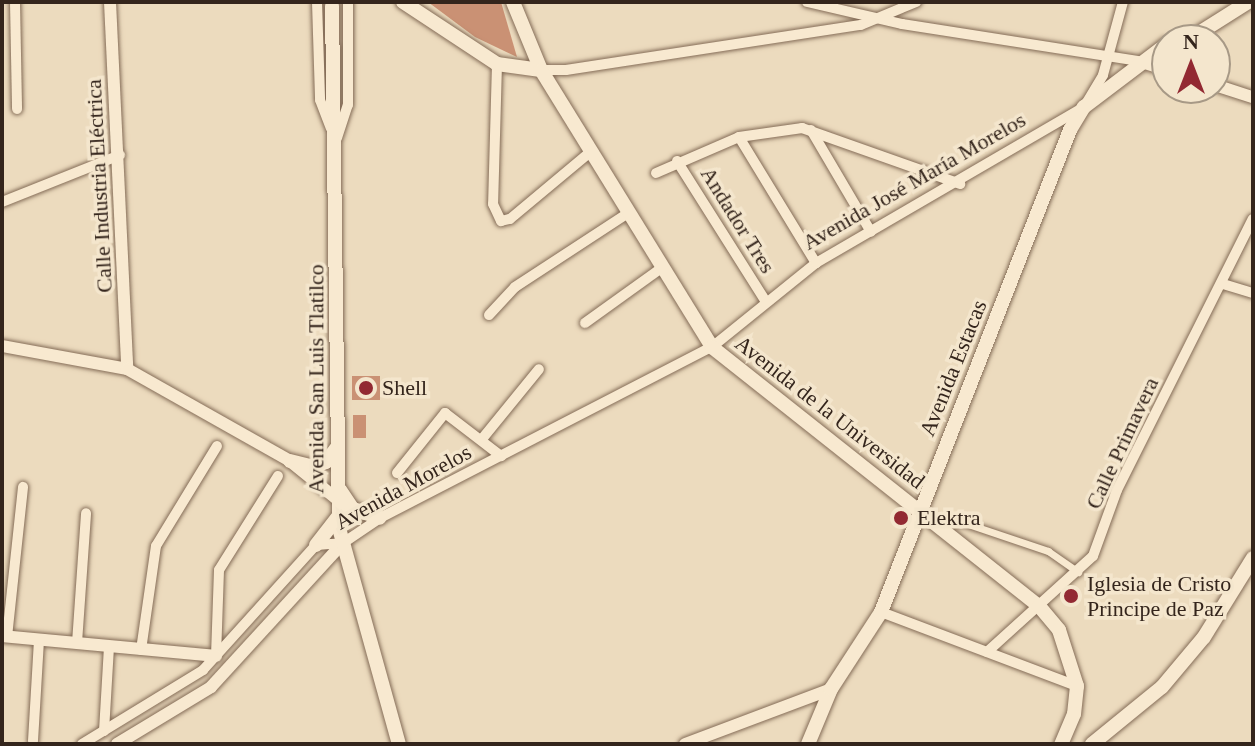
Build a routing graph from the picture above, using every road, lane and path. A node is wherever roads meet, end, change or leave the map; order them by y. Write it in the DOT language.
graph roads {
  1 [pos="15,2"];
  2 [pos="110,2"];
  3 [pos="348,2"];
  4 [pos="403,2"];
  5 [pos="513,2"];
  6 [pos="807,2"];
  7 [pos="916,2"];
  8 [pos="1123,2"];
  9 [pos="1230,2"];
  10 [pos="1248,2"];
  11 [pos="325,4"];
  12 [pos="878,18"];
  13 [pos="1196,24"];
  14 [pos="1213,24"];
  15 [pos="1109,57"];
  16 [pos="1151,58"];
  17 [pos="1151,60"];
  18 [pos="1145,63"];
  19 [pos="497,64"];
  20 [pos="1151,65"];
  21 [pos="541,70"];
  22 [pos="1231,90"];
  23 [pos="1253,97"];
  24 [pos="1084,107"];
  25 [pos="17,109"];
  26 [pos="811,130"];
  27 [pos="739,137"];
  28 [pos="336,141"];
  29 [pos="590,152"];
  30 [pos="120,155"];
  31 [pos="677,161"];
  32 [pos="656,173"];
  33 [pos="960,184"];
  34 [pos="2,202"];
  35 [pos="628,213"];
  36 [pos="1253,219"];
  37 [pos="871,232"];
  38 [pos="816,263"];
  39 [pos="663,267"];
  40 [pos="1223,284"];
  41 [pos="1253,293"];
  42 [pos="765,300"];
  43 [pos="489,315"];
  44 [pos="585,323"];
  45 [pos="2,346"];
  46 [pos="712,347"];
  47 [pos="127,369"];
  48 [pos="539,369"];
  49 [pos="482,439"];
  50 [pos="340,441"];
  51 [pos="217,446"];
  52 [pos="501,456"];
  53 [pos="290,461"];
  54 [pos="397,473"];
  55 [pos="278,476"];
  56 [pos="23,487"];
  57 [pos="338,493"];
  58 [pos="919,510"];
  59 [pos="86,513"];
  60 [pos="338,517"];
  61 [pos="380,518"];
  62 [pos="934,522"];
  63 [pos="343,543"];
  64 [pos="316,545"];
  65 [pos="1253,558"];
  66 [pos="1080,573"];
  67 [pos="1039,606"];
  68 [pos="881,612"];
  69 [pos="4,637"];
  70 [pos="39,640"];
  71 [pos="77,643"];
  72 [pos="109,647"];
  73 [pos="141,650"];
  74 [pos="987,652"];
  75 [pos="216,656"];
  76 [pos="1077,686"];
  77 [pos="831,689"];
  78 [pos="104,731"];
  79 [pos="33,741"];
  80 [pos="82,744"];
  81 [pos="117,744"];
  82 [pos="399,744"];
  83 [pos="685,744"];
  84 [pos="808,744"];
  85 [pos="1061,744"];
  86 [pos="1092,744"];
  1 -- 25 [label="street"];
  2 -- 30 [label="street, Calle Industria Eléctrica"];
  3 -- 28 [label="street"];
  4 -- 19 [label="main road"];
  5 -- 21 [label="main road, Avenida de la Universidad"];
  6 -- 12 [label="street"];
  7 -- 12 [label="street"];
  8 -- 15 [label="street, Avenida Estacas"];
  9 -- 13 [label="main road"];
  10 -- 14 [label="main road"];
  11 -- 28 [label="main road, Avenida San Luis Tlatilco"];
  12 -- 15 [label="street"];
  12 -- 21 [label="street"];
  15 -- 18 [label="street"];
  15 -- 24 [label="street, Avenida Estacas"];
  16 -- 18 [label="main road, Avenida José María Morelos"];
  17 -- 18 [label="main road, Avenida José María Morelos"];
  18 -- 20 [label="street"];
  18 -- 24 [label="main road, Avenida José María Morelos"];
  19 -- 21 [label="main road"];
  19 -- 29 [label="street"];
  21 -- 29 [label="main road, Avenida de la Universidad"];
  22 -- 23 [label="street"];
  24 -- 33 [label="street, Avenida José María Morelos"];
  24 -- 58 [label="main road, Avenida Estacas"];
  26 -- 27 [label="street"];
  26 -- 33 [label="street"];
  26 -- 37 [label="street"];
  27 -- 31 [label="street"];
  27 -- 38 [label="street"];
  28 -- 50 [label="main road, Avenida San Luis Tlatilco"];
  29 -- 35 [label="main road, Avenida de la Universidad"];
  30 -- 34 [label="street"];
  30 -- 47 [label="street, Calle Industria Eléctrica"];
  31 -- 32 [label="street"];
  31 -- 42 [label="street, Andador Tres"];
  33 -- 37 [label="street, Avenida José María Morelos"];
  35 -- 39 [label="main road, Avenida de la Universidad"];
  35 -- 43 [label="street"];
  36 -- 40 [label="street, Calle Primavera"];
  37 -- 38 [label="street, Avenida José María Morelos"];
  38 -- 42 [label="street, Avenida José María Morelos"];
  39 -- 44 [label="street"];
  39 -- 46 [label="main road, Avenida de la Universidad"];
  40 -- 41 [label="street"];
  40 -- 66 [label="street, Calle Primavera"];
  42 -- 46 [label="street, Avenida José María Morelos"];
  45 -- 47 [label="street"];
  46 -- 52 [label="street, Avenida Morelos"];
  46 -- 58 [label="main road, Avenida de la Universidad"];
  47 -- 53 [label="street"];
  48 -- 49 [label="street"];
  49 -- 52 [label="street"];
  49 -- 54 [label="street"];
  50 -- 53 [label="main road"];
  50 -- 57 [label="main road, Avenida San Luis Tlatilco"];
  51 -- 73 [label="street"];
  52 -- 61 [label="street, Avenida Morelos"];
  53 -- 57 [label="street"];
  55 -- 75 [label="street"];
  56 -- 69 [label="street"];
  57 -- 60 [label="main road, Avenida San Luis Tlatilco"];
  57 -- 61 [label="main road"];
  58 -- 62 [label="main road, Avenida de la Universidad"];
  58 -- 68 [label="main road, Avenida Estacas"];
  59 -- 71 [label="street"];
  60 -- 63 [label="main road, Avenida San Luis Tlatilco"];
  60 -- 64 [label="main road"];
  61 -- 63 [label="street, Avenida Morelos"];
  62 -- 66 [label="street"];
  62 -- 67 [label="main road, Avenida de la Universidad"];
  63 -- 64 [label="street"];
  63 -- 81 [label="street, Avenida Morelos"];
  63 -- 82 [label="main road, Avenida San Luis Tlatilco"];
  64 -- 75 [label="street"];
  65 -- 86 [label="main road"];
  66 -- 67 [label="street, Calle Primavera"];
  67 -- 74 [label="street, Calle Primavera"];
  67 -- 76 [label="main road, Avenida de la Universidad"];
  68 -- 74 [label="street"];
  68 -- 77 [label="main road, Avenida Estacas"];
  69 -- 70 [label="street"];
  70 -- 71 [label="street"];
  70 -- 79 [label="street"];
  71 -- 72 [label="street"];
  72 -- 73 [label="street"];
  72 -- 78 [label="street"];
  73 -- 75 [label="street"];
  74 -- 76 [label="street"];
  75 -- 78 [label="street"];
  76 -- 85 [label="main road, Avenida de la Universidad"];
  77 -- 83 [label="street"];
  77 -- 84 [label="main road, Avenida Estacas"];
  78 -- 80 [label="street"];
}
